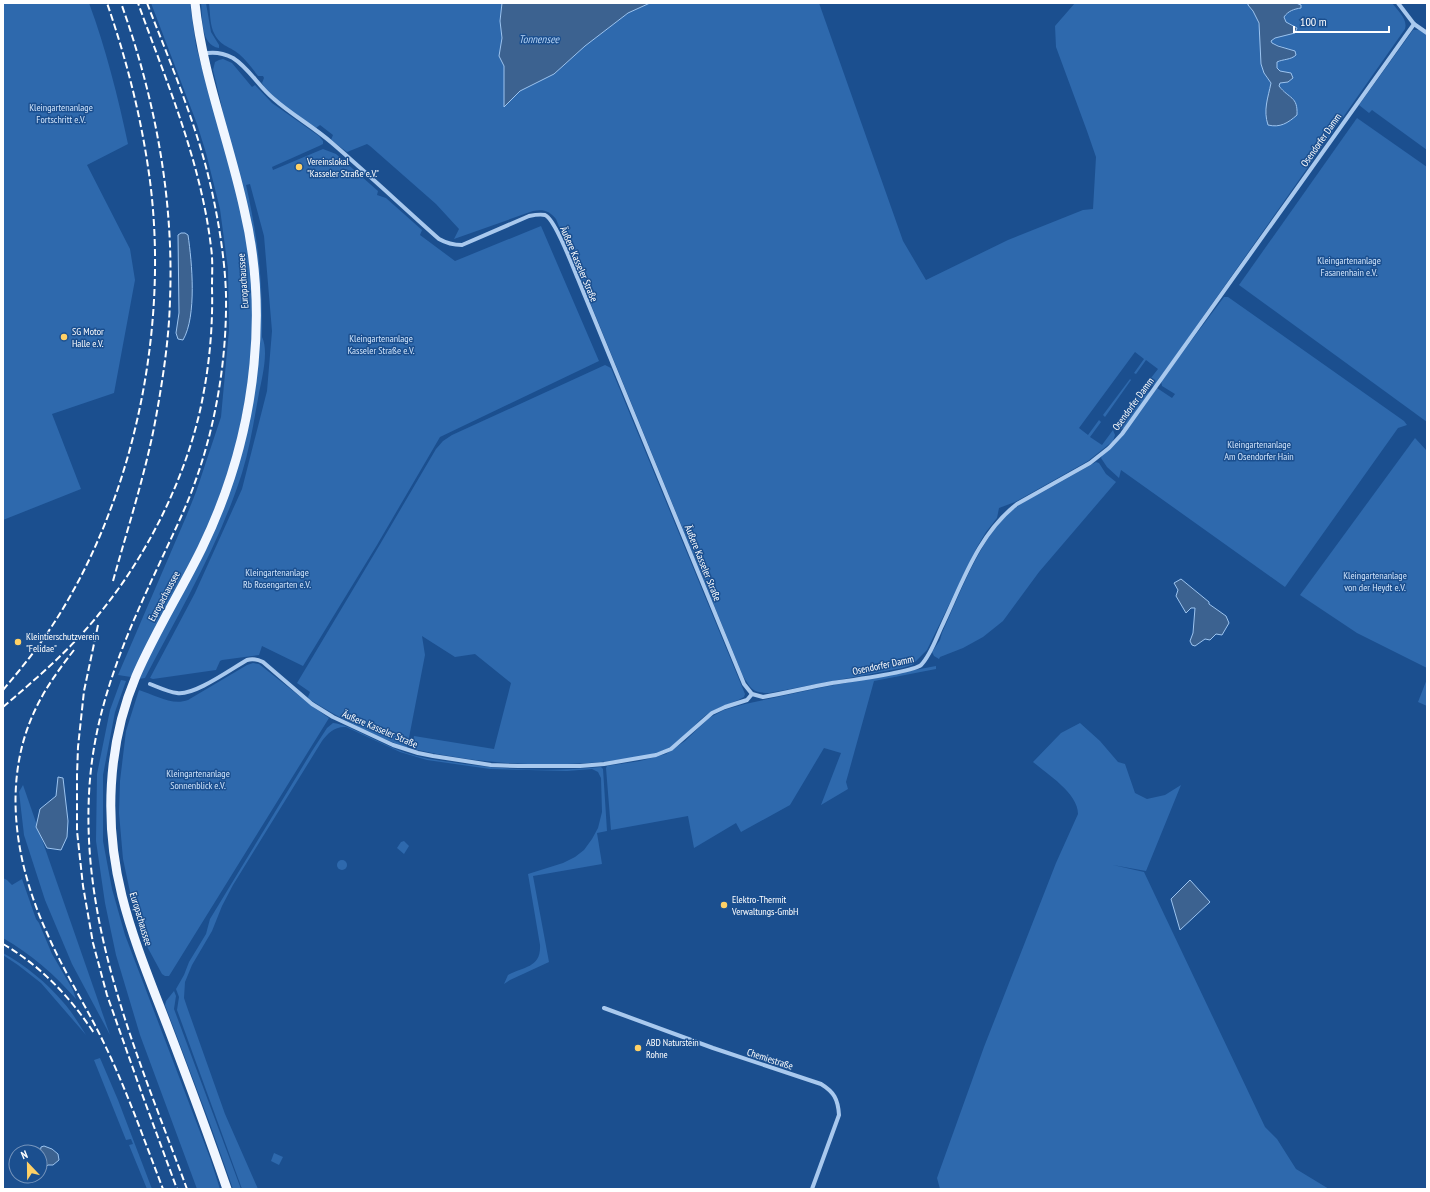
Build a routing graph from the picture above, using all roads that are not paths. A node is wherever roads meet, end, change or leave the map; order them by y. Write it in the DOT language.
graph roads {
  1 [pos="195,3"];
  2 [pos="1398,3"];
  3 [pos="1414,24"];
  4 [pos="1427,33"];
  5 [pos="203,54"];
  6 [pos="150,684"];
  7 [pos="752,694"];
  8 [pos="604,1008"];
  9 [pos="227,1189"];
  10 [pos="812,1189"];
  1 -- 5 [label="main road, Europachaussee"];
  2 -- 3 [label="street"];
  3 -- 4 [label="street"];
  3 -- 7 [label="street, Osendorfer Damm"];
  5 -- 7 [label="street, Äußere Kasseler Straße"];
  5 -- 9 [label="main road, Europachaussee"];
  6 -- 7 [label="street, Äußere Kasseler Straße"];
  8 -- 10 [label="street, Chemiestraße"];
}
